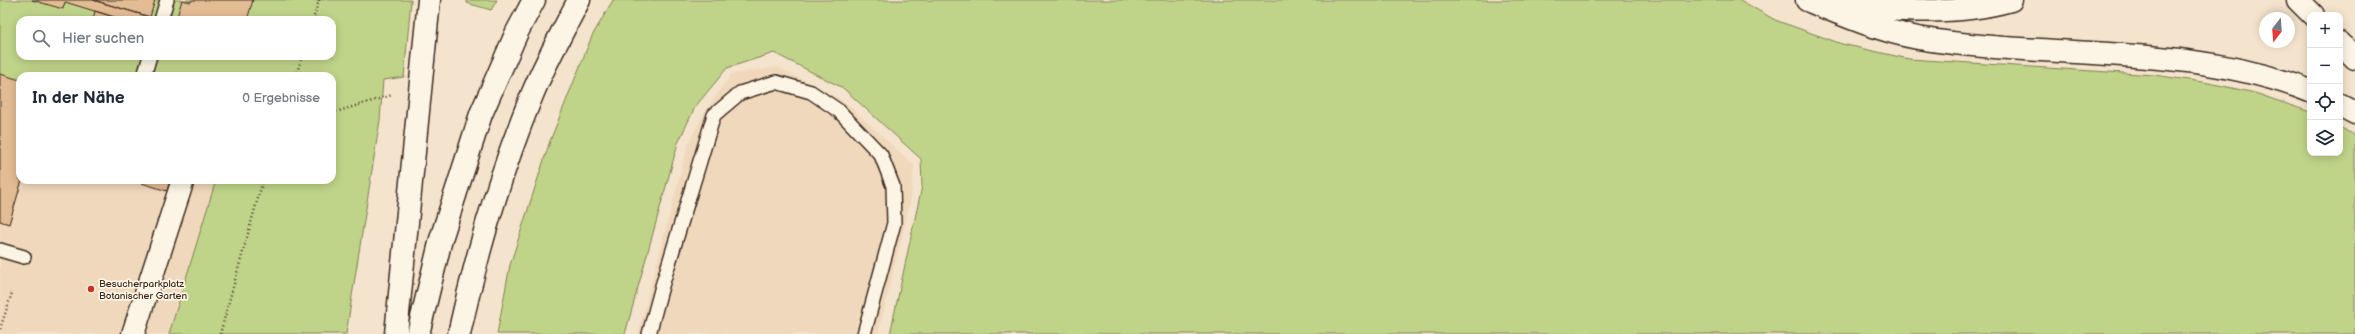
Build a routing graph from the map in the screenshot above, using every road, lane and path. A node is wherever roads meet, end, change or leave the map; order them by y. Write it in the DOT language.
graph roads {
  1 [pos="167,0"];
  2 [pos="319,0"];
  3 [pos="429,0"];
  4 [pos="534,0"];
  5 [pos="580,0"];
  6 [pos="1807,0"];
  7 [pos="1818,0"];
  8 [pos="2010,0"];
  9 [pos="2298,0"];
  10 [pos="2310,12"];
  11 [pos="162,16"];
  12 [pos="314,16"];
  13 [pos="2343,46"];
  14 [pos="2355,58"];
  15 [pos="149,60"];
  16 [pos="301,60"];
  17 [pos="145,72"];
  18 [pos="297,72"];
  19 [pos="2307,90"];
  20 [pos="398,93"];
  21 [pos="2343,107"];
  22 [pos="336,112"];
  23 [pos="2355,113"];
  24 [pos="182,184"];
  25 [pos="262,184"];
  26 [pos="0,250"];
  27 [pos="24,257"];
  28 [pos="12,292"];
  29 [pos="0,329"];
  30 [pos="133,334"];
  31 [pos="220,334"];
  32 [pos="396,334"];
  33 [pos="418,334"];
  34 [pos="459,334"];
  35 [pos="649,334"];
  36 [pos="864,334"];
  1 -- 11 [label="lane"];
  2 -- 12 [label="path"];
  3 -- 32 [label="main road"];
  4 -- 33 [label="main road"];
  5 -- 34 [label="main road"];
  6 -- 19 [label="main road"];
  7 -- 8 [label="main road"];
  9 -- 10 [label="main road"];
  13 -- 14 [label="main road"];
  15 -- 17 [label="lane"];
  16 -- 18 [label="path"];
  20 -- 22 [label="path"];
  21 -- 23 [label="main road"];
  24 -- 30 [label="main road"];
  25 -- 31 [label="path"];
  26 -- 27 [label="lane"];
  28 -- 29 [label="path"];
  35 -- 36 [label="lane"];
}
